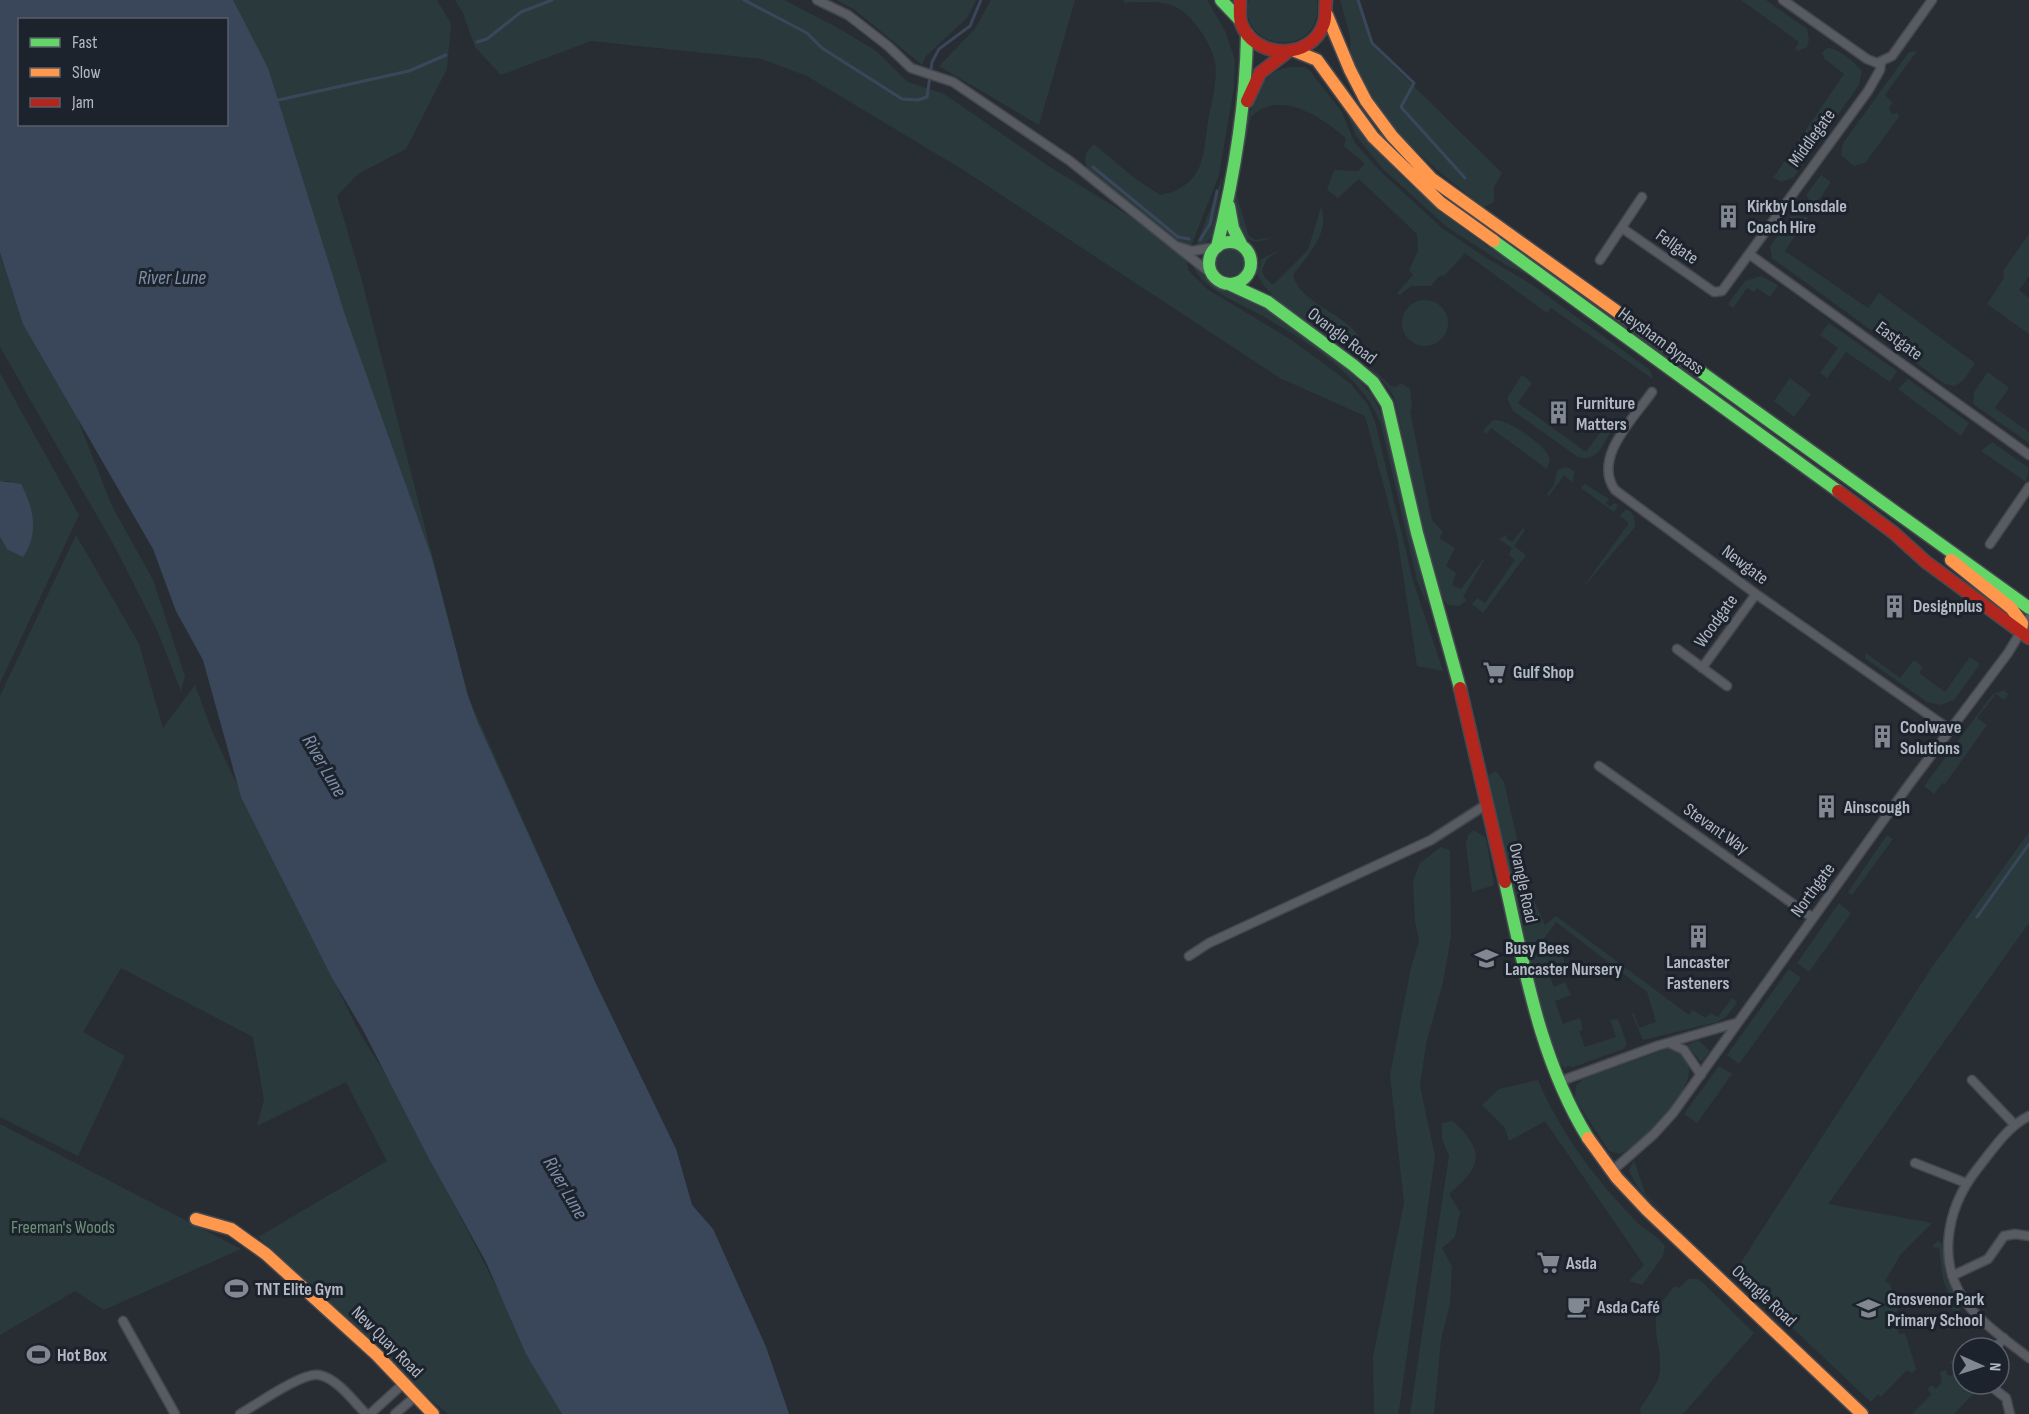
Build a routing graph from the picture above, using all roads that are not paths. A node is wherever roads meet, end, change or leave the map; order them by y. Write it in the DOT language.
graph roads {
  1 [pos="817,0"];
  2 [pos="1221,0"];
  3 [pos="1240,0"];
  4 [pos="1326,0"];
  5 [pos="1783,0"];
  6 [pos="1932,0"];
  7 [pos="1327,15"];
  8 [pos="1240,20"];
  9 [pos="1247,34"];
  10 [pos="1290,52"];
  11 [pos="1881,62"];
  12 [pos="1242,110"];
  13 [pos="1229,187"];
  14 [pos="1642,197"];
  15 [pos="1622,228"];
  16 [pos="1240,244"];
  17 [pos="1176,246"];
  18 [pos="1216,247"];
  19 [pos="1749,254"];
  20 [pos="1600,260"];
  21 [pos="1251,268"];
  22 [pos="1213,275"];
  23 [pos="1229,284"];
  24 [pos="1714,292"];
  25 [pos="1268,302"];
  26 [pos="1652,392"];
  27 [pos="2029,455"];
  28 [pos="2029,487"];
  29 [pos="1936,543"];
  30 [pos="1990,544"];
  31 [pos="1756,594"];
  32 [pos="2029,608"];
  33 [pos="2029,618"];
  34 [pos="2025,635"];
  35 [pos="1677,649"];
  36 [pos="1702,668"];
  37 [pos="1727,686"];
  38 [pos="1949,729"];
  39 [pos="1599,766"];
  40 [pos="1487,804"];
  41 [pos="1813,918"];
  42 [pos="1189,956"];
  43 [pos="1737,1022"];
  44 [pos="1669,1043"];
  45 [pos="1701,1075"];
  46 [pos="1972,1080"];
  47 [pos="1558,1082"];
  48 [pos="2029,1116"];
  49 [pos="2013,1124"];
  50 [pos="1915,1163"];
  51 [pos="1612,1172"];
  52 [pos="1966,1183"];
  53 [pos="196,1219"];
  54 [pos="2029,1236"];
  55 [pos="1952,1276"];
  56 [pos="123,1321"];
  57 [pos="2002,1336"];
  58 [pos="2011,1344"];
  59 [pos="2029,1358"];
  60 [pos="404,1383"];
  61 [pos="416,1396"];
  62 [pos="2003,1396"];
  63 [pos="1854,1411"];
  64 [pos="175,1414"];
  65 [pos="240,1414"];
  66 [pos="368,1414"];
  67 [pos="395,1414"];
  68 [pos="433,1414"];
  69 [pos="2010,1414"];
  1 -- 17 [label="street"];
  2 -- 8 [label="main road"];
  3 -- 8 [label="main road"];
  4 -- 7 [label="main road, Heysham Bypass"];
  5 -- 11 [label="street"];
  6 -- 11 [label="street, Middlegate"];
  7 -- 10 [label="main road"];
  7 -- 29 [label="main road, Heysham Bypass"];
  8 -- 9 [label="main road"];
  9 -- 10 [label="main road, Heysham Bypass"];
  9 -- 12 [label="main road"];
  10 -- 12 [label="main road"];
  10 -- 34 [label="main road, Heysham Bypass"];
  11 -- 19 [label="street, Middlegate"];
  12 -- 13 [label="main road"];
  13 -- 16 [label="main road"];
  13 -- 18 [label="main road"];
  14 -- 15 [label="street"];
  15 -- 20 [label="street"];
  15 -- 24 [label="street, Fellgate"];
  16 -- 18 [label="main road"];
  16 -- 21 [label="main road"];
  17 -- 18 [label="street"];
  17 -- 22 [label="street"];
  18 -- 22 [label="main road"];
  19 -- 24 [label="street, Middlegate"];
  19 -- 27 [label="street, Eastgate"];
  21 -- 23 [label="main road"];
  21 -- 25 [label="main road, Ovangle Road"];
  22 -- 23 [label="main road"];
  23 -- 25 [label="main road, Ovangle Road"];
  25 -- 40 [label="main road, Ovangle Road"];
  26 -- 31 [label="street, Newgate"];
  28 -- 30 [label="street"];
  29 -- 32 [label="main road, Heysham Bypass"];
  29 -- 34 [label="main road"];
  31 -- 36 [label="street, Woodgate"];
  31 -- 38 [label="street, Newgate"];
  33 -- 34 [label="street, Northgate"];
  34 -- 38 [label="street, Northgate"];
  35 -- 36 [label="street"];
  36 -- 37 [label="street"];
  38 -- 41 [label="street, Northgate"];
  39 -- 41 [label="street, Stevant Way"];
  40 -- 42 [label="street"];
  40 -- 47 [label="main road, Ovangle Road"];
  41 -- 43 [label="street, Northgate"];
  43 -- 44 [label="street"];
  43 -- 45 [label="street, Northgate"];
  44 -- 45 [label="street"];
  44 -- 47 [label="street"];
  45 -- 51 [label="street, Northgate"];
  46 -- 49 [label="street"];
  47 -- 51 [label="main road, Ovangle Road"];
  48 -- 49 [label="street"];
  49 -- 52 [label="street"];
  50 -- 52 [label="street"];
  51 -- 63 [label="main road, Ovangle Road"];
  52 -- 55 [label="street"];
  53 -- 60 [label="main road, New Quay Road"];
  54 -- 55 [label="street"];
  55 -- 57 [label="street"];
  56 -- 64 [label="street"];
  58 -- 59 [label="street"];
  60 -- 61 [label="main road, New Quay Road"];
  60 -- 66 [label="street"];
  61 -- 67 [label="street"];
  61 -- 68 [label="main road, New Quay Road"];
  62 -- 69 [label="street"];
  65 -- 66 [label="street"];
}
